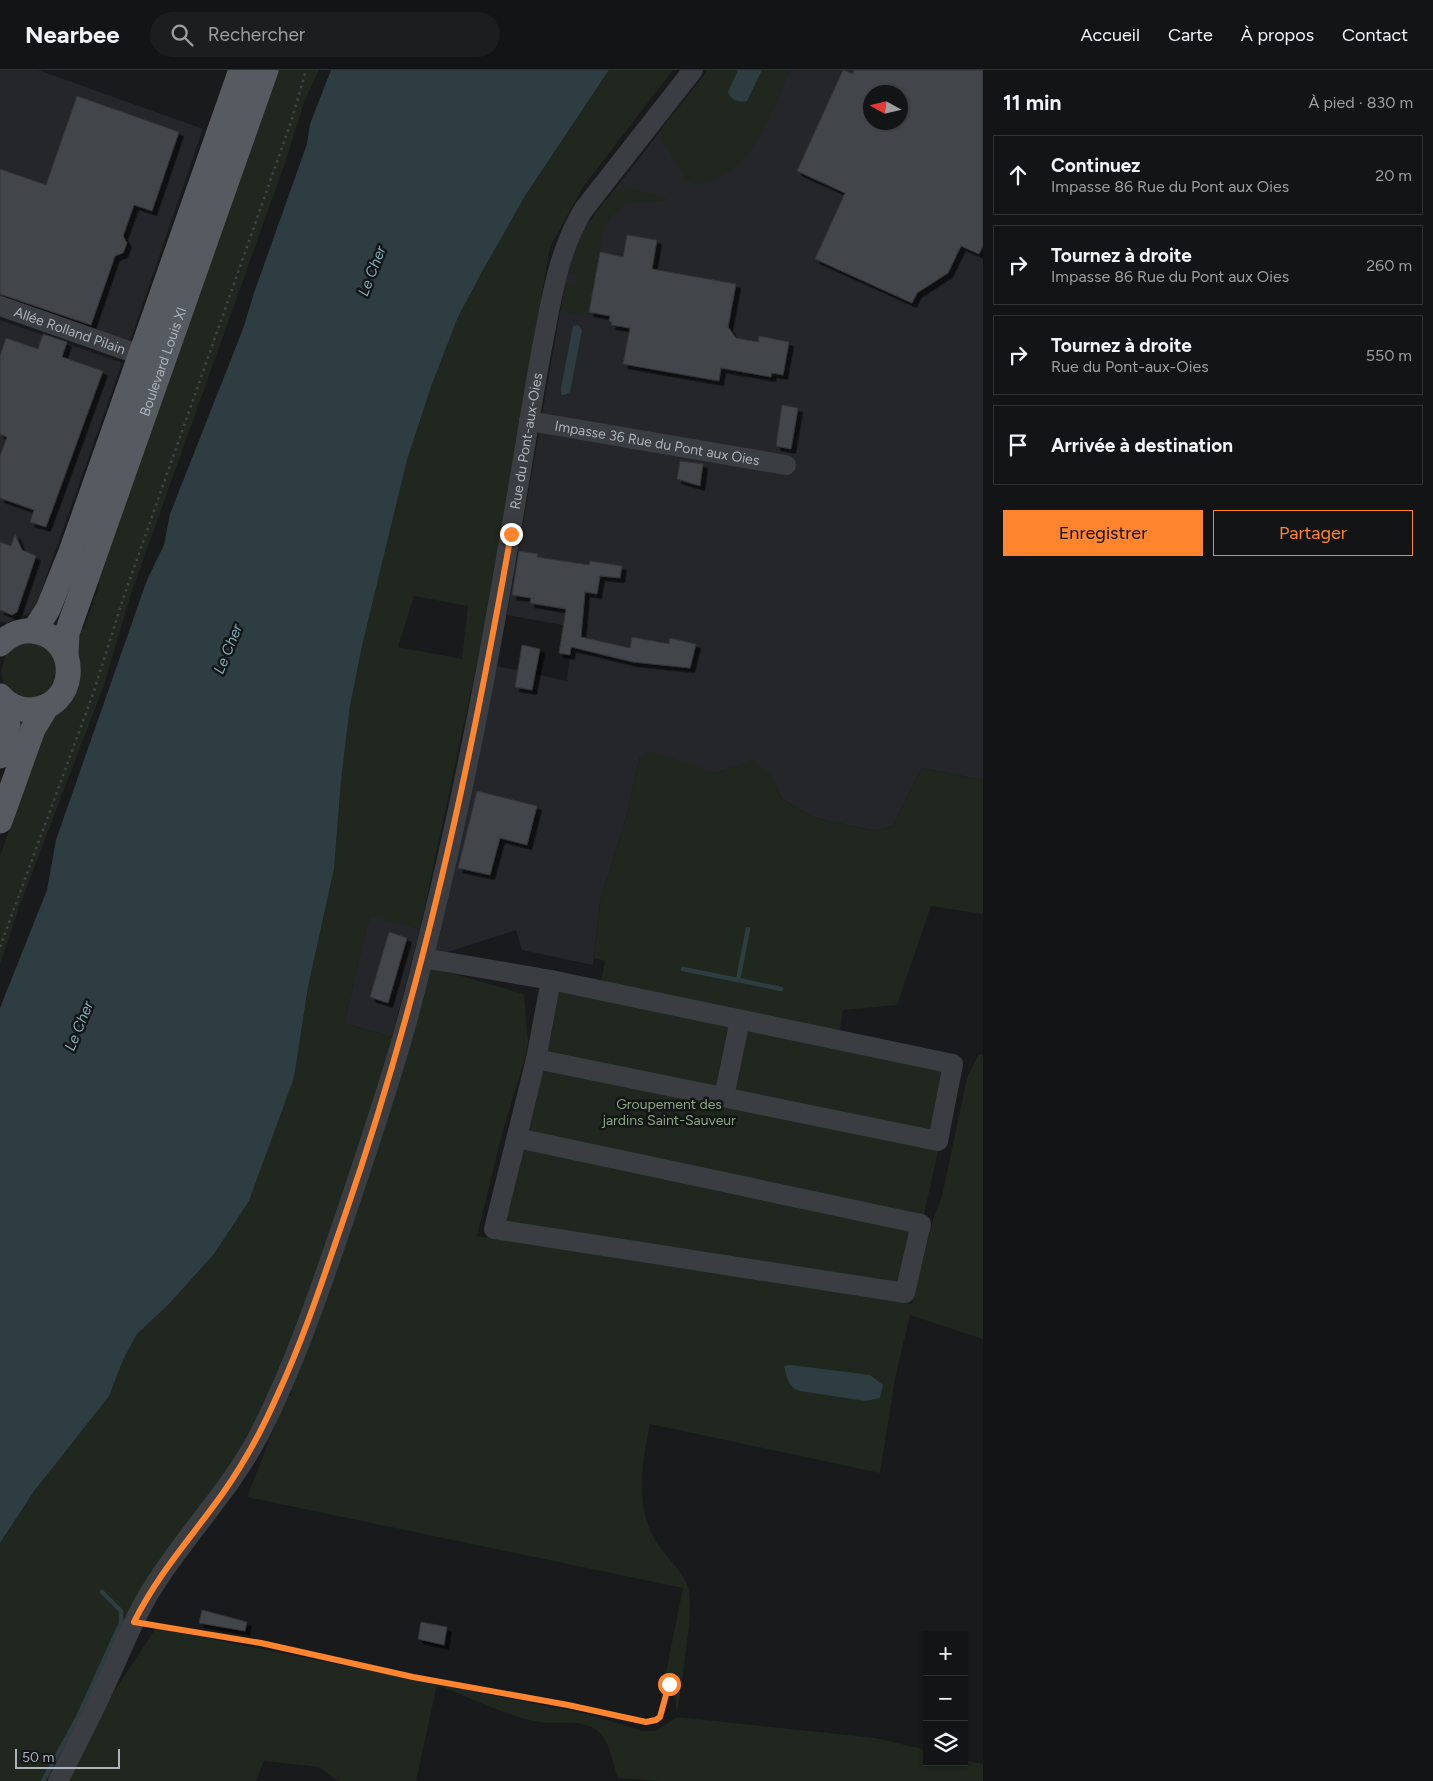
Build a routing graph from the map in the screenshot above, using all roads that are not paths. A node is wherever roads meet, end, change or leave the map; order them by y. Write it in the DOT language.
graph roads {
  1 [pos="241,70"];
  2 [pos="266,70"];
  3 [pos="693,70"];
  4 [pos="0,306"];
  5 [pos="140,355"];
  6 [pos="529,422"];
  7 [pos="786,465"];
  8 [pos="12,636"];
  9 [pos="66,654"];
  10 [pos="2,698"];
  11 [pos="47,706"];
  12 [pos="0,756"];
  13 [pos="0,821"];
  14 [pos="423,958"];
  15 [pos="551,980"];
  16 [pos="740,1020"];
  17 [pos="536,1059"];
  18 [pos="724,1097"];
  19 [pos="517,1138"];
  20 [pos="58,1781"];
  1 -- 5 [label="main road, Boulevard Louis XI"];
  2 -- 9 [label="main road, Boulevard Louis XI"];
  3 -- 6 [label="street, Rue du Pont-aux-Oies"];
  4 -- 5 [label="street, Allée Rolland Pilain"];
  5 -- 8 [label="main road, Boulevard Louis XI"];
  6 -- 7 [label="street, Impasse 36 Rue du Pont aux Oies"];
  6 -- 14 [label="street, Rue du Pont-aux-Oies"];
  8 -- 9 [label="main road"];
  9 -- 11 [label="main road, Boulevard Louis XI"];
  10 -- 11 [label="main road"];
  10 -- 12 [label="main road"];
  11 -- 13 [label="main road, Boulevard Louis XI"];
  14 -- 15 [label="street"];
  14 -- 20 [label="street, Rue du Pont-aux-Oies"];
  15 -- 16 [label="street"];
  15 -- 17 [label="street"];
  16 -- 18 [label="street"];
  16 -- 18 [label="street"];
  17 -- 18 [label="street"];
  17 -- 19 [label="street"];
  19 -- 19 [label="street"];
}
